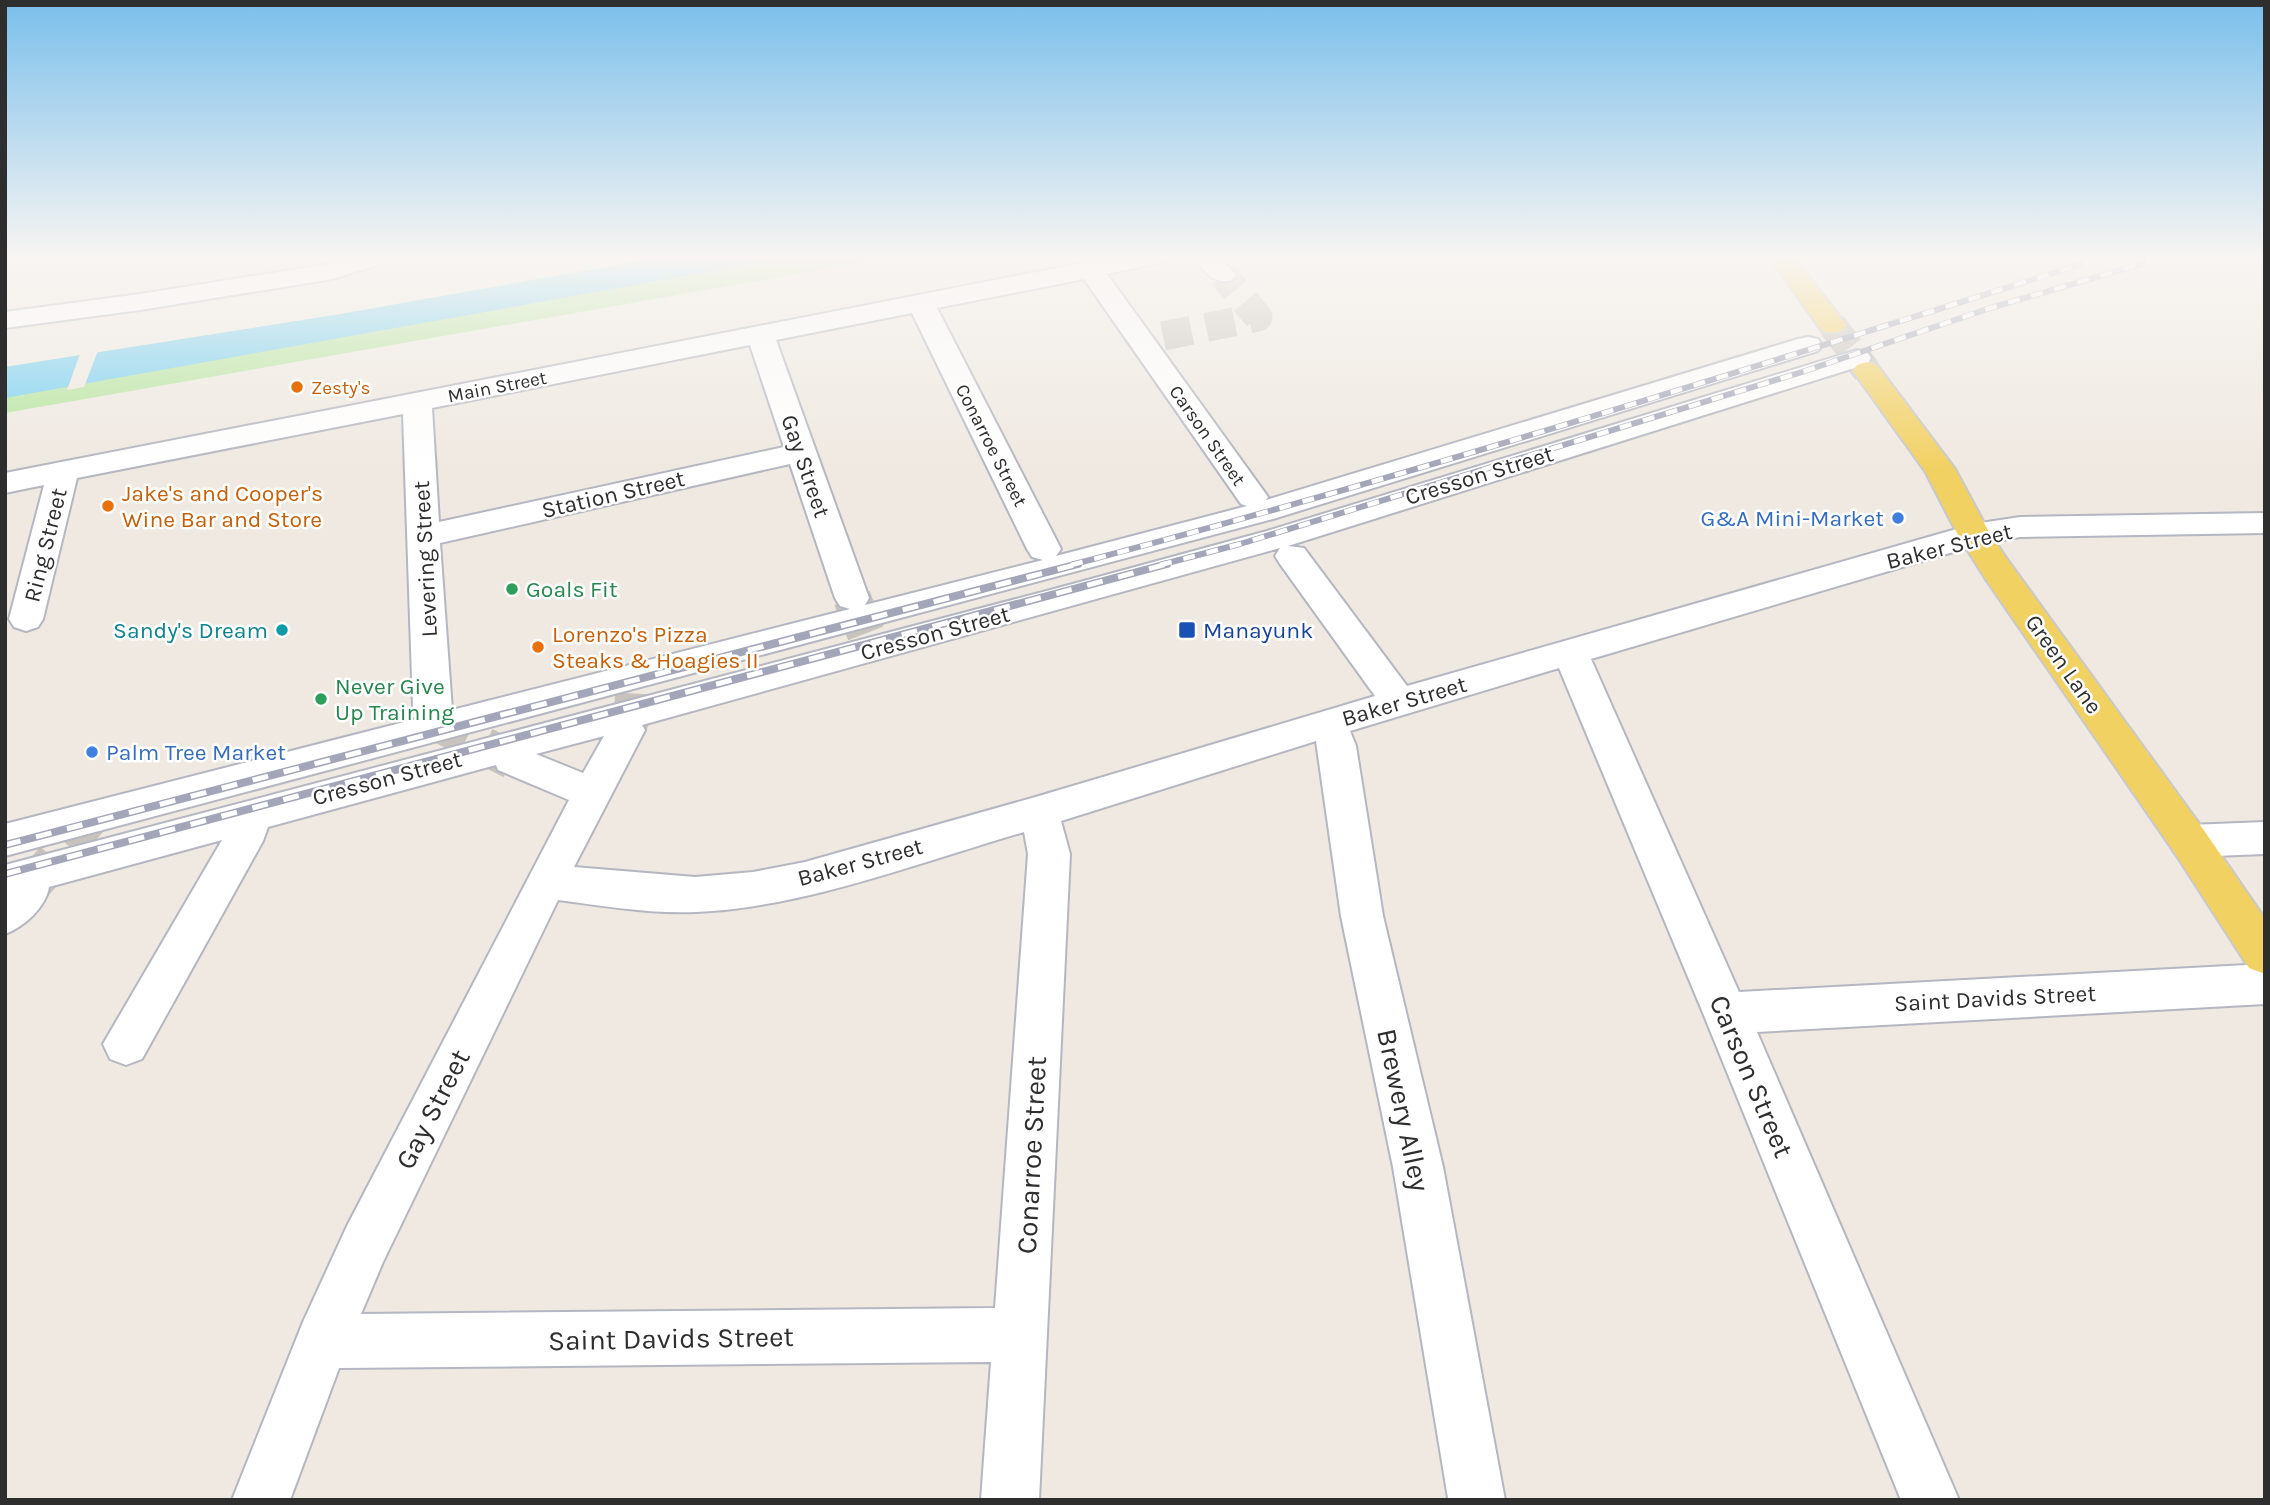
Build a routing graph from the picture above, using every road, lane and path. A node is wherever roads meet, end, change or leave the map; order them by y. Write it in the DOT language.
graph roads {
  1 [pos="795,327"];
  2 [pos="933,327"];
  3 [pos="1142,327"];
  4 [pos="1834,327"];
  5 [pos="760,334"];
  6 [pos="1849,347"];
  7 [pos="417,402"];
  8 [pos="801,452"];
  9 [pos="64,471"];
  10 [pos="5,483"];
  11 [pos="1252,497"];
  12 [pos="2265,523"];
  13 [pos="1974,535"];
  14 [pos="424,537"];
  15 [pos="1044,549"];
  16 [pos="1292,556"];
  17 [pos="852,598"];
  18 [pos="26,619"];
  19 [pos="1570,653"];
  20 [pos="1399,702"];
  21 [pos="436,716"];
  22 [pos="1328,724"];
  23 [pos="626,730"];
  24 [pos="512,760"];
  25 [pos="593,794"];
  26 [pos="1039,812"];
  27 [pos="249,830"];
  28 [pos="2265,838"];
  29 [pos="5,840"];
  30 [pos="2189,841"];
  31 [pos="546,881"];
  32 [pos="13,895"];
  33 [pos="2265,955"];
  34 [pos="2265,984"];
  35 [pos="1726,1013"];
  36 [pos="126,1044"];
  37 [pos="1021,1335"];
  38 [pos="322,1341"];
  39 [pos="1477,1498"];
  40 [pos="261,1500"];
  41 [pos="1010,1500"];
  42 [pos="1930,1500"];
  1 -- 5 [label="street, Main Street"];
  2 -- 15 [label="street, Conarroe Street"];
  3 -- 11 [label="street, Carson Street"];
  4 -- 6 [label="main road, Green Lane"];
  5 -- 7 [label="street, Main Street"];
  5 -- 8 [label="street, Gay Street"];
  6 -- 13 [label="main road, Green Lane"];
  6 -- 29 [label="street, Cresson Street"];
  6 -- 32 [label="street, Cresson Street"];
  7 -- 9 [label="street, Main Street"];
  7 -- 14 [label="street, Levering Street"];
  8 -- 14 [label="street, Station Street"];
  8 -- 17 [label="street, Gay Street"];
  9 -- 10 [label="street, Main Street"];
  9 -- 18 [label="street, Ring Street"];
  12 -- 13 [label="street, Baker Street"];
  13 -- 19 [label="street, Baker Street"];
  13 -- 30 [label="main road, Green Lane"];
  14 -- 21 [label="street, Levering Street"];
  16 -- 20 [label="street"];
  19 -- 20 [label="street, Baker Street"];
  19 -- 35 [label="street, Carson Street"];
  20 -- 22 [label="street, Baker Street"];
  22 -- 26 [label="street, Baker Street"];
  22 -- 39 [label="street, Brewery Alley"];
  23 -- 25 [label="street, Gay Street"];
  24 -- 25 [label="street"];
  25 -- 31 [label="street, Gay Street"];
  26 -- 31 [label="street, Baker Street"];
  26 -- 37 [label="street, Conarroe Street"];
  27 -- 36 [label="street"];
  28 -- 30 [label="street"];
  30 -- 33 [label="main road, Green Lane"];
  31 -- 38 [label="street, Gay Street"];
  34 -- 35 [label="street, Saint Davids Street"];
  35 -- 42 [label="street, Carson Street"];
  37 -- 38 [label="street, Saint Davids Street"];
  37 -- 41 [label="street, Conarroe Street"];
  38 -- 40 [label="street, Gay Street"];
}
